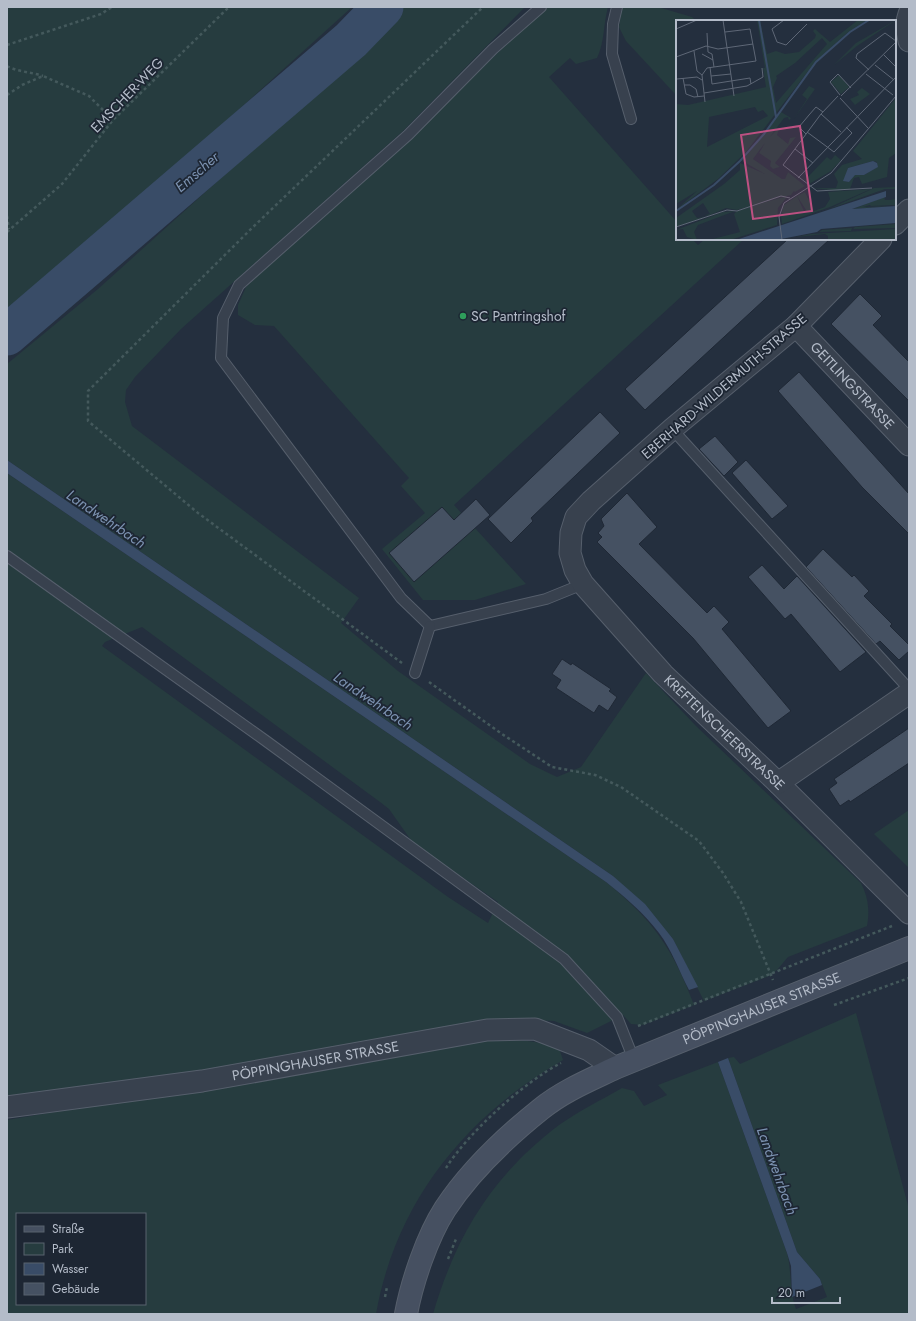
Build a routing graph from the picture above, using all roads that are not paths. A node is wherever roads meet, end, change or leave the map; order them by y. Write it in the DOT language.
graph roads {
  1 [pos="541,7"];
  2 [pos="617,7"];
  3 [pos="909,14"];
  4 [pos="909,41"];
  5 [pos="631,119"];
  6 [pos="909,210"];
  7 [pos="896,223"];
  8 [pos="880,240"];
  9 [pos="796,326"];
  10 [pos="672,429"];
  11 [pos="909,445"];
  12 [pos="571,533"];
  13 [pos="7,556"];
  14 [pos="583,584"];
  15 [pos="430,626"];
  16 [pos="416,673"];
  17 [pos="909,689"];
  18 [pos="909,693"];
  19 [pos="778,783"];
  20 [pos="909,913"];
  21 [pos="909,948"];
  22 [pos="625,1064"];
  23 [pos="7,1107"];
  24 [pos="406,1314"];
  1 -- 15 [label="lane"];
  2 -- 5 [label="lane"];
  3 -- 4 [label="street"];
  6 -- 7 [label="street"];
  8 -- 9 [label="street, EBERHARD-WILDERMUTH-STRASSE"];
  9 -- 10 [label="street, EBERHARD-WILDERMUTH-STRASSE"];
  9 -- 11 [label="street, GEITLINGSTRASSE"];
  10 -- 12 [label="street, EBERHARD-WILDERMUTH-STRASSE"];
  10 -- 17 [label="lane"];
  12 -- 14 [label="street, KREFTENSCHEERSTRASSE"];
  13 -- 22 [label="lane"];
  14 -- 15 [label="lane"];
  14 -- 19 [label="street, KREFTENSCHEERSTRASSE"];
  15 -- 16 [label="lane"];
  18 -- 19 [label="street"];
  19 -- 20 [label="street, KREFTENSCHEERSTRASSE"];
  21 -- 22 [label="main road, PÖPPINGHAUSER STRASSE"];
  22 -- 23 [label="street, PÖPPINGHAUSER STRASSE"];
  22 -- 24 [label="main road, PÖPPINGHAUSER STRASSE"];
}
